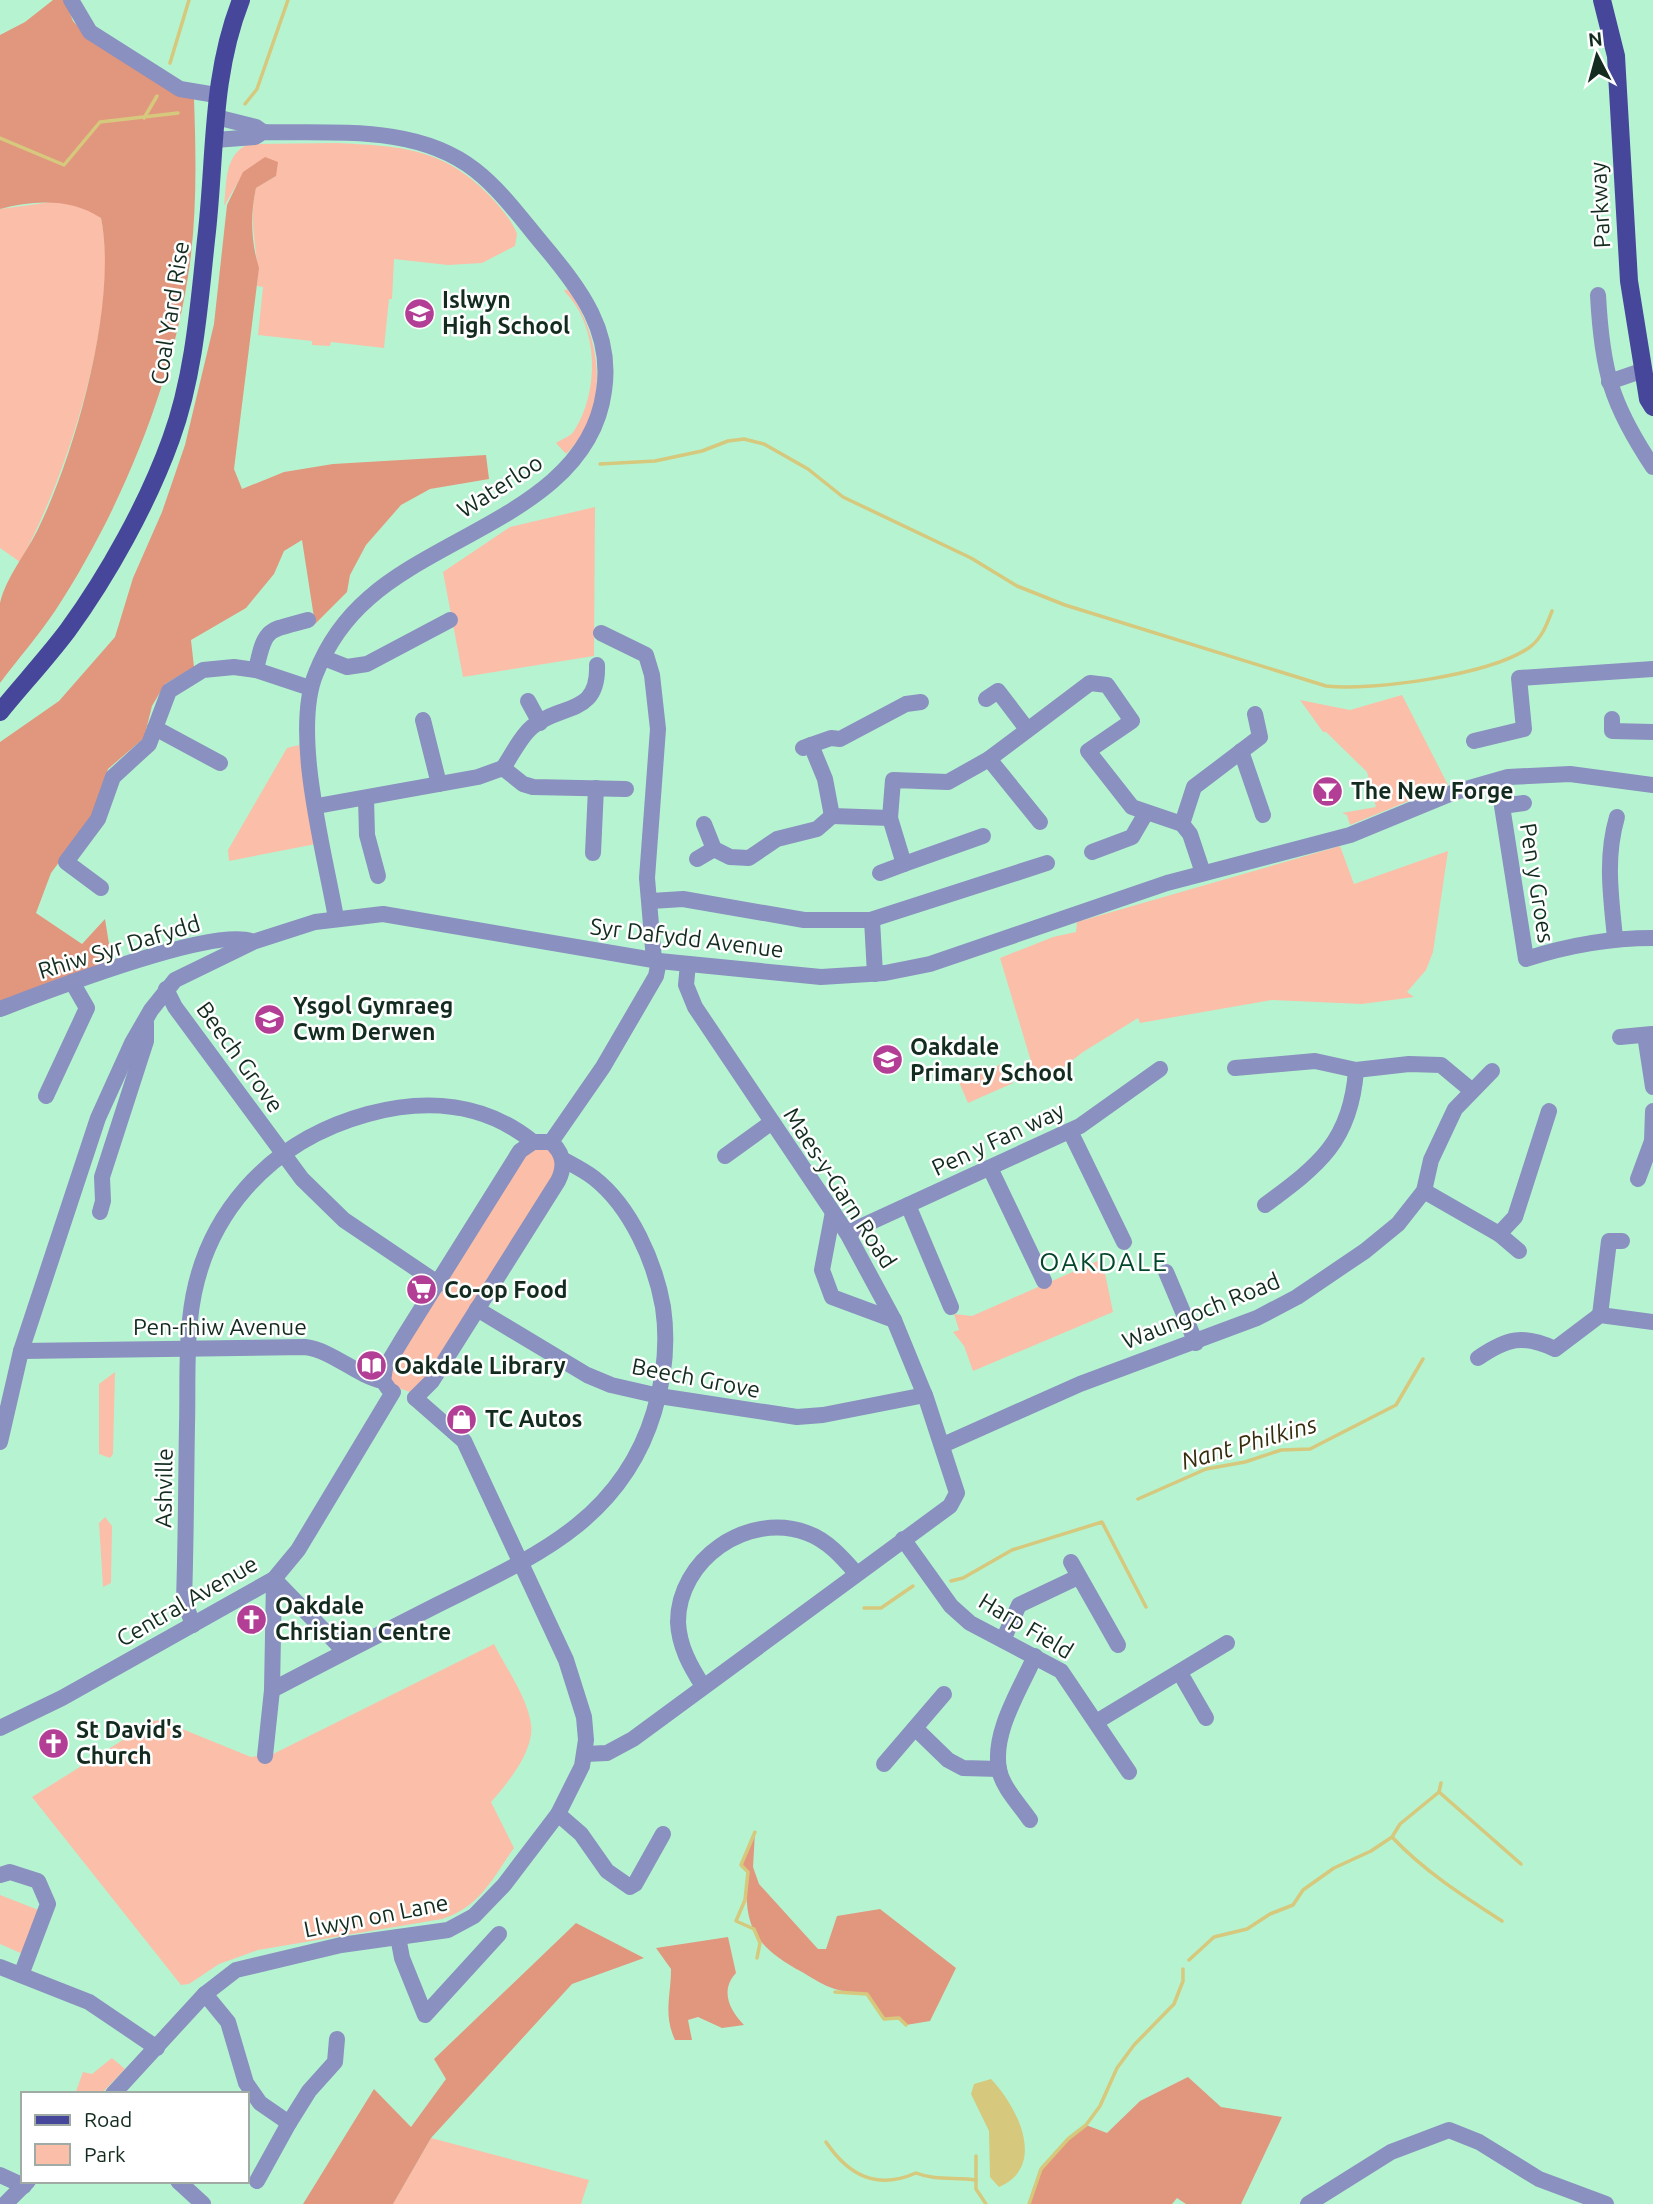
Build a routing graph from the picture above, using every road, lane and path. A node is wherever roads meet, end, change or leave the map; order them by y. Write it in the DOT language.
graph roads {
  1 [pos="71,0"];
  2 [pos="241,0"];
  3 [pos="1602,0"];
  4 [pos="216,95"];
  5 [pos="216,117"];
  6 [pos="263,132"];
  7 [pos="215,140"];
  8 [pos="1598,295"];
  9 [pos="1644,370"];
  10 [pos="1609,382"];
  11 [pos="1653,407"];
  12 [pos="1653,467"];
  13 [pos="308,620"];
  14 [pos="450,621"];
  15 [pos="601,633"];
  16 [pos="324,658"];
  17 [pos="597,665"];
  18 [pos="1653,669"];
  19 [pos="256,670"];
  20 [pos="1012,681"];
  21 [pos="310,688"];
  22 [pos="528,701"];
  23 [pos="921,702"];
  24 [pos="0,712"];
  25 [pos="1255,714"];
  26 [pos="1612,719"];
  27 [pos="423,720"];
  28 [pos="540,723"];
  29 [pos="155,728"];
  30 [pos="1027,729"];
  31 [pos="1653,732"];
  32 [pos="1474,741"];
  33 [pos="1241,751"];
  34 [pos="989,759"];
  35 [pos="220,763"];
  36 [pos="503,768"];
  37 [pos="439,784"];
  38 [pos="1653,785"];
  39 [pos="596,788"];
  40 [pos="626,789"];
  41 [pos="366,797"];
  42 [pos="1524,803"];
  43 [pos="317,806"];
  44 [pos="1146,813"];
  45 [pos="1263,815"];
  46 [pos="832,816"];
  47 [pos="1617,817"];
  48 [pos="890,818"];
  49 [pos="1040,822"];
  50 [pos="704,824"];
  51 [pos="1182,824"];
  52 [pos="983,836"];
  53 [pos="714,849"];
  54 [pos="1092,852"];
  55 [pos="593,853"];
  56 [pos="697,859"];
  57 [pos="1047,863"];
  58 [pos="904,864"];
  59 [pos="880,873"];
  60 [pos="1203,873"];
  61 [pos="378,876"];
  62 [pos="101,888"];
  63 [pos="651,901"];
  64 [pos="336,918"];
  65 [pos="872,920"];
  66 [pos="1615,938"];
  67 [pos="1653,938"];
  68 [pos="253,942"];
  69 [pos="176,950"];
  70 [pos="656,961"];
  71 [pos="688,964"];
  72 [pos="875,974"];
  73 [pos="72,982"];
  74 [pos="170,984"];
  75 [pos="0,1009"];
  76 [pos="145,1020"];
  77 [pos="1649,1034"];
  78 [pos="1620,1037"];
  79 [pos="1236,1068"];
  80 [pos="1160,1069"];
  81 [pos="1356,1070"];
  82 [pos="1492,1071"];
  83 [pos="1653,1087"];
  84 [pos="1471,1090"];
  85 [pos="46,1096"];
  86 [pos="1549,1111"];
  87 [pos="1653,1111"];
  88 [pos="772,1122"];
  89 [pos="1070,1131"];
  90 [pos="533,1142"];
  91 [pos="551,1142"];
  92 [pos="283,1155"];
  93 [pos="725,1156"];
  94 [pos="562,1159"];
  95 [pos="990,1168"];
  96 [pos="1638,1179"];
  97 [pos="1424,1191"];
  98 [pos="908,1205"];
  99 [pos="1265,1205"];
  100 [pos="68,1211"];
  101 [pos="833,1212"];
  102 [pos="847,1233"];
  103 [pos="1499,1234"];
  104 [pos="1615,1241"];
  105 [pos="1124,1242"];
  106 [pos="1519,1251"];
  107 [pos="1166,1272"];
  108 [pos="1044,1281"];
  109 [pos="439,1284"];
  110 [pos="951,1307"];
  111 [pos="477,1309"];
  112 [pos="1600,1315"];
  113 [pos="894,1320"];
  114 [pos="1653,1322"];
  115 [pos="1196,1343"];
  116 [pos="189,1349"];
  117 [pos="21,1351"];
  118 [pos="1478,1359"];
  119 [pos="388,1386"];
  120 [pos="925,1395"];
  121 [pos="659,1396"];
  122 [pos="415,1398"];
  123 [pos="0,1442"];
  124 [pos="943,1445"];
  125 [pos="903,1539"];
  126 [pos="520,1563"];
  127 [pos="856,1573"];
  128 [pos="274,1579"];
  129 [pos="193,1625"];
  130 [pos="1003,1640"];
  131 [pos="1227,1643"];
  132 [pos="1118,1645"];
  133 [pos="345,1652"];
  134 [pos="1035,1656"];
  135 [pos="1180,1673"];
  136 [pos="703,1686"];
  137 [pos="272,1690"];
  138 [pos="944,1694"];
  139 [pos="1206,1718"];
  140 [pos="1096,1722"];
  141 [pos="0,1727"];
  142 [pos="915,1728"];
  143 [pos="585,1754"];
  144 [pos="265,1756"];
  145 [pos="884,1764"];
  146 [pos="999,1769"];
  147 [pos="1129,1772"];
  148 [pos="558,1814"];
  149 [pos="1030,1820"];
  150 [pos="663,1834"];
  151 [pos="0,1875"];
  152 [pos="499,1934"];
  153 [pos="398,1937"];
  154 [pos="0,1967"];
  155 [pos="21,1975"];
  156 [pos="205,1994"];
  157 [pos="337,2039"];
  158 [pos="157,2048"];
  159 [pos="115,2092"];
  160 [pos="289,2123"];
  161 [pos="0,2175"];
  162 [pos="257,2181"];
  163 [pos="21,2182"];
  164 [pos="180,2183"];
  165 [pos="26,2184"];
  166 [pos="5,2204"];
  167 [pos="203,2204"];
  168 [pos="1308,2204"];
  169 [pos="1606,2204"];
  1 -- 4 [label="street"];
  2 -- 4 [label="main road, Coal Yard Rise"];
  3 -- 9 [label="main road, Parkway"];
  4 -- 5 [label="main road, Coal Yard Rise"];
  5 -- 6 [label="street, Waterloo"];
  5 -- 7 [label="main road, Coal Yard Rise"];
  6 -- 7 [label="street, Waterloo"];
  6 -- 16 [label="street, Waterloo"];
  7 -- 24 [label="main road, Coal Yard Rise"];
  8 -- 10 [label="street"];
  9 -- 10 [label="street"];
  9 -- 11 [label="main road, Parkway"];
  10 -- 12 [label="street"];
  13 -- 19 [label="street"];
  14 -- 16 [label="street"];
  15 -- 63 [label="street"];
  16 -- 21 [label="street, Waterloo"];
  17 -- 28 [label="street"];
  18 -- 32 [label="street"];
  19 -- 21 [label="street"];
  19 -- 29 [label="street"];
  20 -- 30 [label="street"];
  21 -- 43 [label="street, Waterloo"];
  22 -- 28 [label="street"];
  23 -- 46 [label="street"];
  25 -- 33 [label="street"];
  26 -- 31 [label="street"];
  27 -- 37 [label="street"];
  28 -- 36 [label="street"];
  29 -- 35 [label="street"];
  29 -- 62 [label="street"];
  30 -- 34 [label="street"];
  30 -- 44 [label="street"];
  33 -- 45 [label="street"];
  33 -- 51 [label="street"];
  34 -- 48 [label="street"];
  34 -- 49 [label="street"];
  36 -- 37 [label="street"];
  36 -- 39 [label="street"];
  37 -- 41 [label="street"];
  38 -- 60 [label="street, Syr Dafydd Avenue"];
  39 -- 40 [label="street"];
  39 -- 55 [label="street"];
  41 -- 43 [label="street"];
  41 -- 61 [label="street"];
  42 -- 66 [label="street, Pen y Groes"];
  43 -- 64 [label="street, Waterloo"];
  44 -- 51 [label="street"];
  44 -- 54 [label="street"];
  46 -- 48 [label="street"];
  46 -- 53 [label="street"];
  47 -- 66 [label="street"];
  48 -- 58 [label="street"];
  50 -- 53 [label="street"];
  51 -- 60 [label="street"];
  52 -- 58 [label="street"];
  53 -- 56 [label="street"];
  57 -- 65 [label="street"];
  58 -- 59 [label="street"];
  60 -- 72 [label="street, Syr Dafydd Avenue"];
  63 -- 65 [label="street"];
  63 -- 70 [label="street"];
  64 -- 68 [label="street, Syr Dafydd Avenue"];
  64 -- 70 [label="street, Syr Dafydd Avenue"];
  65 -- 72 [label="street"];
  66 -- 67 [label="street, Pen y Groes"];
  68 -- 69 [label="street, Rhiw Syr Dafydd"];
  68 -- 74 [label="street, Syr Dafydd Avenue"];
  69 -- 73 [label="street, Rhiw Syr Dafydd"];
  69 -- 74 [label="street"];
  70 -- 71 [label="street, Syr Dafydd Avenue"];
  70 -- 91 [label="street"];
  71 -- 72 [label="street, Syr Dafydd Avenue"];
  71 -- 88 [label="street, Maes-y-Garn Road"];
  73 -- 75 [label="street, Rhiw Syr Dafydd"];
  73 -- 85 [label="street"];
  74 -- 76 [label="street"];
  74 -- 92 [label="street, Beech Grove"];
  76 -- 100 [label="street"];
  76 -- 100 [label="street"];
  77 -- 78 [label="street"];
  77 -- 83 [label="street"];
  79 -- 81 [label="street"];
  80 -- 89 [label="street, Pen y Fan way"];
  81 -- 84 [label="street"];
  81 -- 99 [label="street"];
  82 -- 84 [label="street, Waungoch Road"];
  84 -- 97 [label="street, Waungoch Road"];
  86 -- 103 [label="street"];
  87 -- 96 [label="street"];
  88 -- 93 [label="street"];
  88 -- 101 [label="street, Maes-y-Garn Road"];
  89 -- 95 [label="street, Pen y Fan way"];
  89 -- 105 [label="street"];
  90 -- 91 [label="street"];
  90 -- 92 [label="street, Ashville"];
  90 -- 109 [label="street, Central Avenue"];
  91 -- 94 [label="street"];
  92 -- 109 [label="street, Beech Grove"];
  92 -- 116 [label="street, Ashville"];
  94 -- 111 [label="street"];
  94 -- 121 [label="street"];
  95 -- 98 [label="street, Pen y Fan way"];
  95 -- 108 [label="street"];
  97 -- 103 [label="street"];
  97 -- 115 [label="street, Waungoch Road"];
  98 -- 102 [label="street, Pen y Fan way"];
  98 -- 110 [label="street"];
  100 -- 117 [label="street"];
  101 -- 102 [label="street, Maes-y-Garn Road"];
  101 -- 113 [label="street"];
  102 -- 113 [label="street, Maes-y-Garn Road"];
  103 -- 106 [label="street"];
  104 -- 112 [label="street"];
  107 -- 115 [label="street"];
  109 -- 119 [label="street, Central Avenue"];
  111 -- 121 [label="street, Beech Grove"];
  111 -- 122 [label="street"];
  112 -- 114 [label="street"];
  112 -- 118 [label="street"];
  113 -- 120 [label="street, Maes-y-Garn Road"];
  115 -- 124 [label="street, Waungoch Road"];
  116 -- 117 [label="street, Pen-rhiw Avenue"];
  116 -- 119 [label="street, Pen-rhiw Avenue"];
  116 -- 129 [label="street, Ashville"];
  117 -- 123 [label="street"];
  119 -- 122 [label="street, Pen-rhiw Avenue"];
  119 -- 128 [label="street, Central Avenue"];
  120 -- 121 [label="street, Beech Grove"];
  120 -- 124 [label="street, Maes-y-Garn Road"];
  121 -- 126 [label="street"];
  122 -- 126 [label="street, Pen-rhiw Avenue"];
  124 -- 125 [label="street, Maes-y-Garn Road"];
  125 -- 127 [label="street"];
  125 -- 130 [label="street, Harp Field"];
  126 -- 133 [label="street"];
  126 -- 143 [label="street, Llwyn on Lane"];
  127 -- 136 [label="street"];
  127 -- 136 [label="street"];
  128 -- 129 [label="street, Central Avenue"];
  128 -- 133 [label="street"];
  128 -- 137 [label="street"];
  129 -- 141 [label="street, Central Avenue"];
  130 -- 132 [label="street"];
  130 -- 134 [label="street, Harp Field"];
  131 -- 135 [label="street"];
  133 -- 137 [label="street"];
  134 -- 140 [label="street, Harp Field"];
  134 -- 146 [label="street"];
  135 -- 139 [label="street"];
  135 -- 140 [label="street"];
  136 -- 143 [label="street"];
  137 -- 144 [label="street"];
  138 -- 142 [label="street"];
  140 -- 147 [label="street, Harp Field"];
  142 -- 145 [label="street"];
  142 -- 146 [label="street"];
  143 -- 148 [label="street, Llwyn on Lane"];
  146 -- 149 [label="street"];
  148 -- 150 [label="street"];
  148 -- 153 [label="street, Llwyn on Lane"];
  151 -- 155 [label="street"];
  152 -- 153 [label="street"];
  153 -- 156 [label="street, Llwyn on Lane"];
  154 -- 155 [label="street"];
  155 -- 158 [label="street"];
  156 -- 158 [label="street, Llwyn on Lane"];
  156 -- 160 [label="street"];
  157 -- 160 [label="street"];
  158 -- 159 [label="street, Llwyn on Lane"];
  160 -- 162 [label="street"];
  161 -- 163 [label="street"];
  164 -- 167 [label="street"];
  165 -- 166 [label="street"];
  168 -- 169 [label="street"];
}
